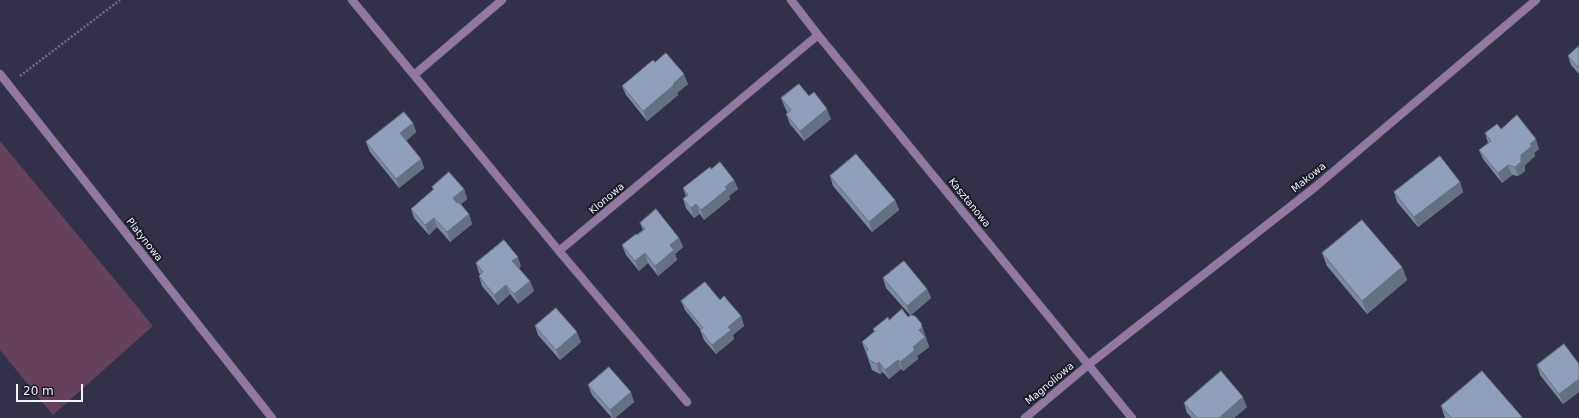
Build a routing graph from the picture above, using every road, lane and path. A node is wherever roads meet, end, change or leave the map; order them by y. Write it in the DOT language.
graph roads {
  1 [pos="120,0"];
  2 [pos="352,0"];
  3 [pos="502,0"];
  4 [pos="791,0"];
  5 [pos="1536,0"];
  6 [pos="818,35"];
  7 [pos="0,74"];
  8 [pos="414,75"];
  9 [pos="8,84"];
  10 [pos="559,251"];
  11 [pos="1088,365"];
  12 [pos="687,402"];
  13 [pos="272,418"];
  14 [pos="1025,418"];
  15 [pos="1132,418"];
  1 -- 9 [label="path"];
  2 -- 8 [label="street"];
  3 -- 8 [label="street"];
  4 -- 6 [label="street, Kasztanowa"];
  5 -- 11 [label="street, Makowa"];
  6 -- 10 [label="street, Klonowa"];
  6 -- 11 [label="street, Kasztanowa"];
  7 -- 9 [label="street, Platynowa"];
  8 -- 10 [label="street"];
  9 -- 13 [label="street, Platynowa"];
  10 -- 12 [label="street"];
  11 -- 14 [label="street, Magnoliowa"];
  11 -- 15 [label="street, Kasztanowa"];
}
